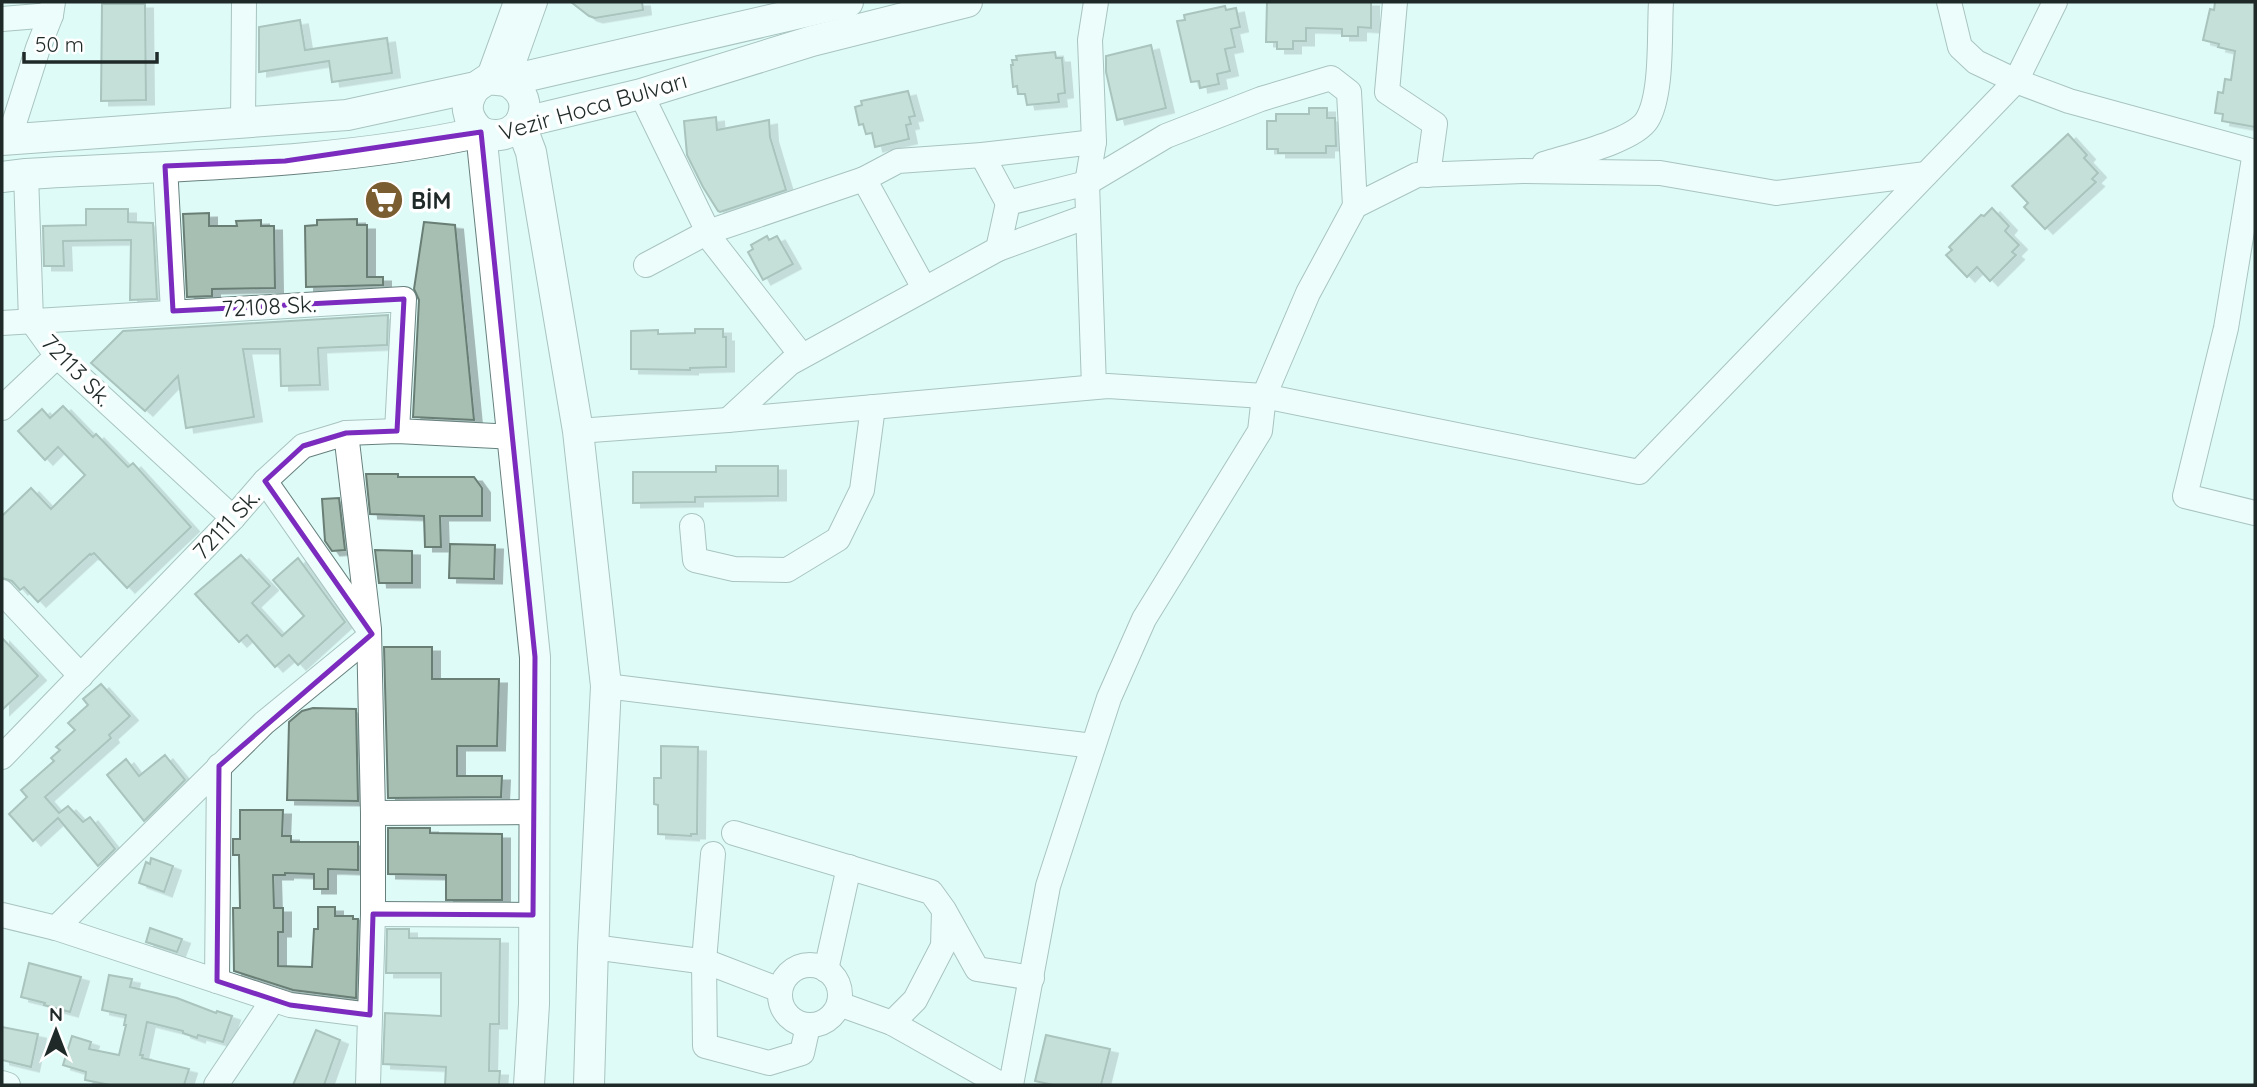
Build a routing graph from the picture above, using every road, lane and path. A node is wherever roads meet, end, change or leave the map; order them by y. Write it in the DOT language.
graph roads {
  1 [pos="244,2"];
  2 [pos="504,2"];
  3 [pos="516,2"];
  4 [pos="535,2"];
  5 [pos="848,2"];
  6 [pos="967,2"];
  7 [pos="1096,2"];
  8 [pos="1395,2"];
  9 [pos="1661,2"];
  10 [pos="1949,2"];
  11 [pos="2055,2"];
  12 [pos="52,9"];
  13 [pos="2,19"];
  14 [pos="2016,81"];
  15 [pos="491,82"];
  16 [pos="640,94"];
  17 [pos="243,122"];
  18 [pos="520,123"];
  19 [pos="481,132"];
  20 [pos="5,139"];
  21 [pos="1094,142"];
  22 [pos="2255,152"];
  23 [pos="982,155"];
  24 [pos="165,166"];
  25 [pos="1523,171"];
  26 [pos="1926,174"];
  27 [pos="14,175"];
  28 [pos="1428,175"];
  29 [pos="864,178"];
  30 [pos="1087,183"];
  31 [pos="1008,204"];
  32 [pos="1354,206"];
  33 [pos="1088,216"];
  34 [pos="708,232"];
  35 [pos="998,249"];
  36 [pos="646,265"];
  37 [pos="925,288"];
  38 [pos="173,312"];
  39 [pos="31,320"];
  40 [pos="2,323"];
  41 [pos="57,356"];
  42 [pos="802,356"];
  43 [pos="1094,387"];
  44 [pos="1264,397"];
  45 [pos="873,407"];
  46 [pos="2,408"];
  47 [pos="728,421"];
  48 [pos="578,430"];
  49 [pos="397,431"];
  50 [pos="346,433"];
  51 [pos="513,437"];
  52 [pos="265,481"];
  53 [pos="2255,513"];
  54 [pos="233,518"];
  55 [pos="692,526"];
  56 [pos="2,592"];
  57 [pos="369,633"];
  58 [pos="81,676"];
  59 [pos="606,686"];
  60 [pos="1093,746"];
  61 [pos="2,757"];
  62 [pos="219,766"];
  63 [pos="535,812"];
  64 [pos="373,813"];
  65 [pos="734,833"];
  66 [pos="713,854"];
  67 [pos="849,867"];
  68 [pos="944,910"];
  69 [pos="373,914"];
  70 [pos="2,915"];
  71 [pos="533,915"];
  72 [pos="56,928"];
  73 [pos="593,947"];
  74 [pos="704,961"];
  75 [pos="826,970"];
  76 [pos="1032,978"];
  77 [pos="217,981"];
  78 [pos="780,990"];
  79 [pos="272,1000"];
  80 [pos="839,1004"];
  81 [pos="370,1015"];
  82 [pos="892,1023"];
  83 [pos="808,1026"];
  84 [pos="2,1083"];
  85 [pos="8,1085"];
  86 [pos="216,1085"];
  87 [pos="368,1085"];
  88 [pos="529,1085"];
  89 [pos="589,1085"];
  90 [pos="1002,1085"];
  91 [pos="1011,1085"];
  1 -- 17 [label="street"];
  2 -- 3 [label="street"];
  3 -- 15 [label="street"];
  4 -- 15 [label="street"];
  5 -- 15 [label="main road, Vezir Hoca Bulvarı"];
  6 -- 16 [label="main road, Vezir Hoca Bulvarı"];
  7 -- 21 [label="street"];
  8 -- 28 [label="street"];
  9 -- 25 [label="street"];
  10 -- 14 [label="street"];
  11 -- 14 [label="street"];
  12 -- 13 [label="street"];
  12 -- 20 [label="street"];
  14 -- 22 [label="street"];
  14 -- 26 [label="street"];
  15 -- 17 [label="main road, Vezir Hoca Bulvarı"];
  15 -- 18 [label="main road"];
  15 -- 19 [label="main road"];
  16 -- 18 [label="main road, Vezir Hoca Bulvarı"];
  16 -- 34 [label="street"];
  17 -- 20 [label="main road, Vezir Hoca Bulvarı"];
  18 -- 19 [label="main road, Vezir Hoca Bulvarı"];
  18 -- 48 [label="main road"];
  19 -- 24 [label="main road, Vezir Hoca Bulvarı"];
  19 -- 51 [label="main road"];
  21 -- 23 [label="street"];
  21 -- 30 [label="street"];
  22 -- 53 [label="street"];
  23 -- 29 [label="street"];
  23 -- 31 [label="street"];
  24 -- 27 [label="main road, Vezir Hoca Bulvarı"];
  24 -- 38 [label="street"];
  25 -- 26 [label="street"];
  25 -- 28 [label="street"];
  26 -- 44 [label="street"];
  27 -- 39 [label="street, 72113 Sk."];
  28 -- 32 [label="street"];
  29 -- 34 [label="street"];
  29 -- 37 [label="street"];
  30 -- 31 [label="street"];
  30 -- 32 [label="street"];
  30 -- 33 [label="street"];
  31 -- 35 [label="street"];
  32 -- 44 [label="street"];
  33 -- 35 [label="street"];
  33 -- 43 [label="street"];
  34 -- 36 [label="street"];
  34 -- 42 [label="street"];
  35 -- 37 [label="street"];
  37 -- 42 [label="street"];
  38 -- 39 [label="street, 72108 Sk."];
  38 -- 49 [label="street, 72108 Sk."];
  39 -- 40 [label="street, 72108 Sk."];
  39 -- 41 [label="street, 72113 Sk."];
  41 -- 46 [label="street"];
  41 -- 54 [label="street, 72113 Sk."];
  42 -- 47 [label="street"];
  43 -- 44 [label="street"];
  43 -- 45 [label="street"];
  44 -- 60 [label="street"];
  45 -- 47 [label="street"];
  45 -- 55 [label="street"];
  47 -- 48 [label="street"];
  48 -- 59 [label="main road"];
  49 -- 50 [label="street, 72111 Sk."];
  49 -- 51 [label="street, 72111 Sk."];
  50 -- 52 [label="street, 72111 Sk."];
  50 -- 57 [label="street"];
  51 -- 63 [label="main road"];
  52 -- 54 [label="street, 72111 Sk."];
  52 -- 57 [label="street"];
  54 -- 58 [label="street, 72111 Sk."];
  56 -- 58 [label="street"];
  57 -- 62 [label="street"];
  57 -- 64 [label="street"];
  58 -- 61 [label="street, 72111 Sk."];
  59 -- 60 [label="street"];
  59 -- 73 [label="main road"];
  60 -- 76 [label="street"];
  62 -- 72 [label="street"];
  62 -- 77 [label="street"];
  63 -- 64 [label="street"];
  63 -- 71 [label="main road"];
  64 -- 69 [label="street"];
  65 -- 67 [label="street"];
  66 -- 74 [label="street"];
  67 -- 68 [label="street"];
  67 -- 75 [label="street"];
  68 -- 76 [label="street"];
  68 -- 82 [label="street"];
  69 -- 71 [label="street"];
  69 -- 81 [label="street"];
  70 -- 72 [label="street"];
  71 -- 88 [label="main road"];
  72 -- 77 [label="street"];
  73 -- 74 [label="street"];
  73 -- 89 [label="main road"];
  74 -- 78 [label="street"];
  74 -- 83 [label="street"];
  75 -- 78 [label="street"];
  75 -- 80 [label="street"];
  76 -- 91 [label="street"];
  77 -- 79 [label="street"];
  78 -- 83 [label="street"];
  79 -- 81 [label="street"];
  79 -- 86 [label="street"];
  80 -- 82 [label="street"];
  80 -- 83 [label="street"];
  81 -- 87 [label="street"];
  82 -- 90 [label="street"];
  84 -- 85 [label="street"];
}
